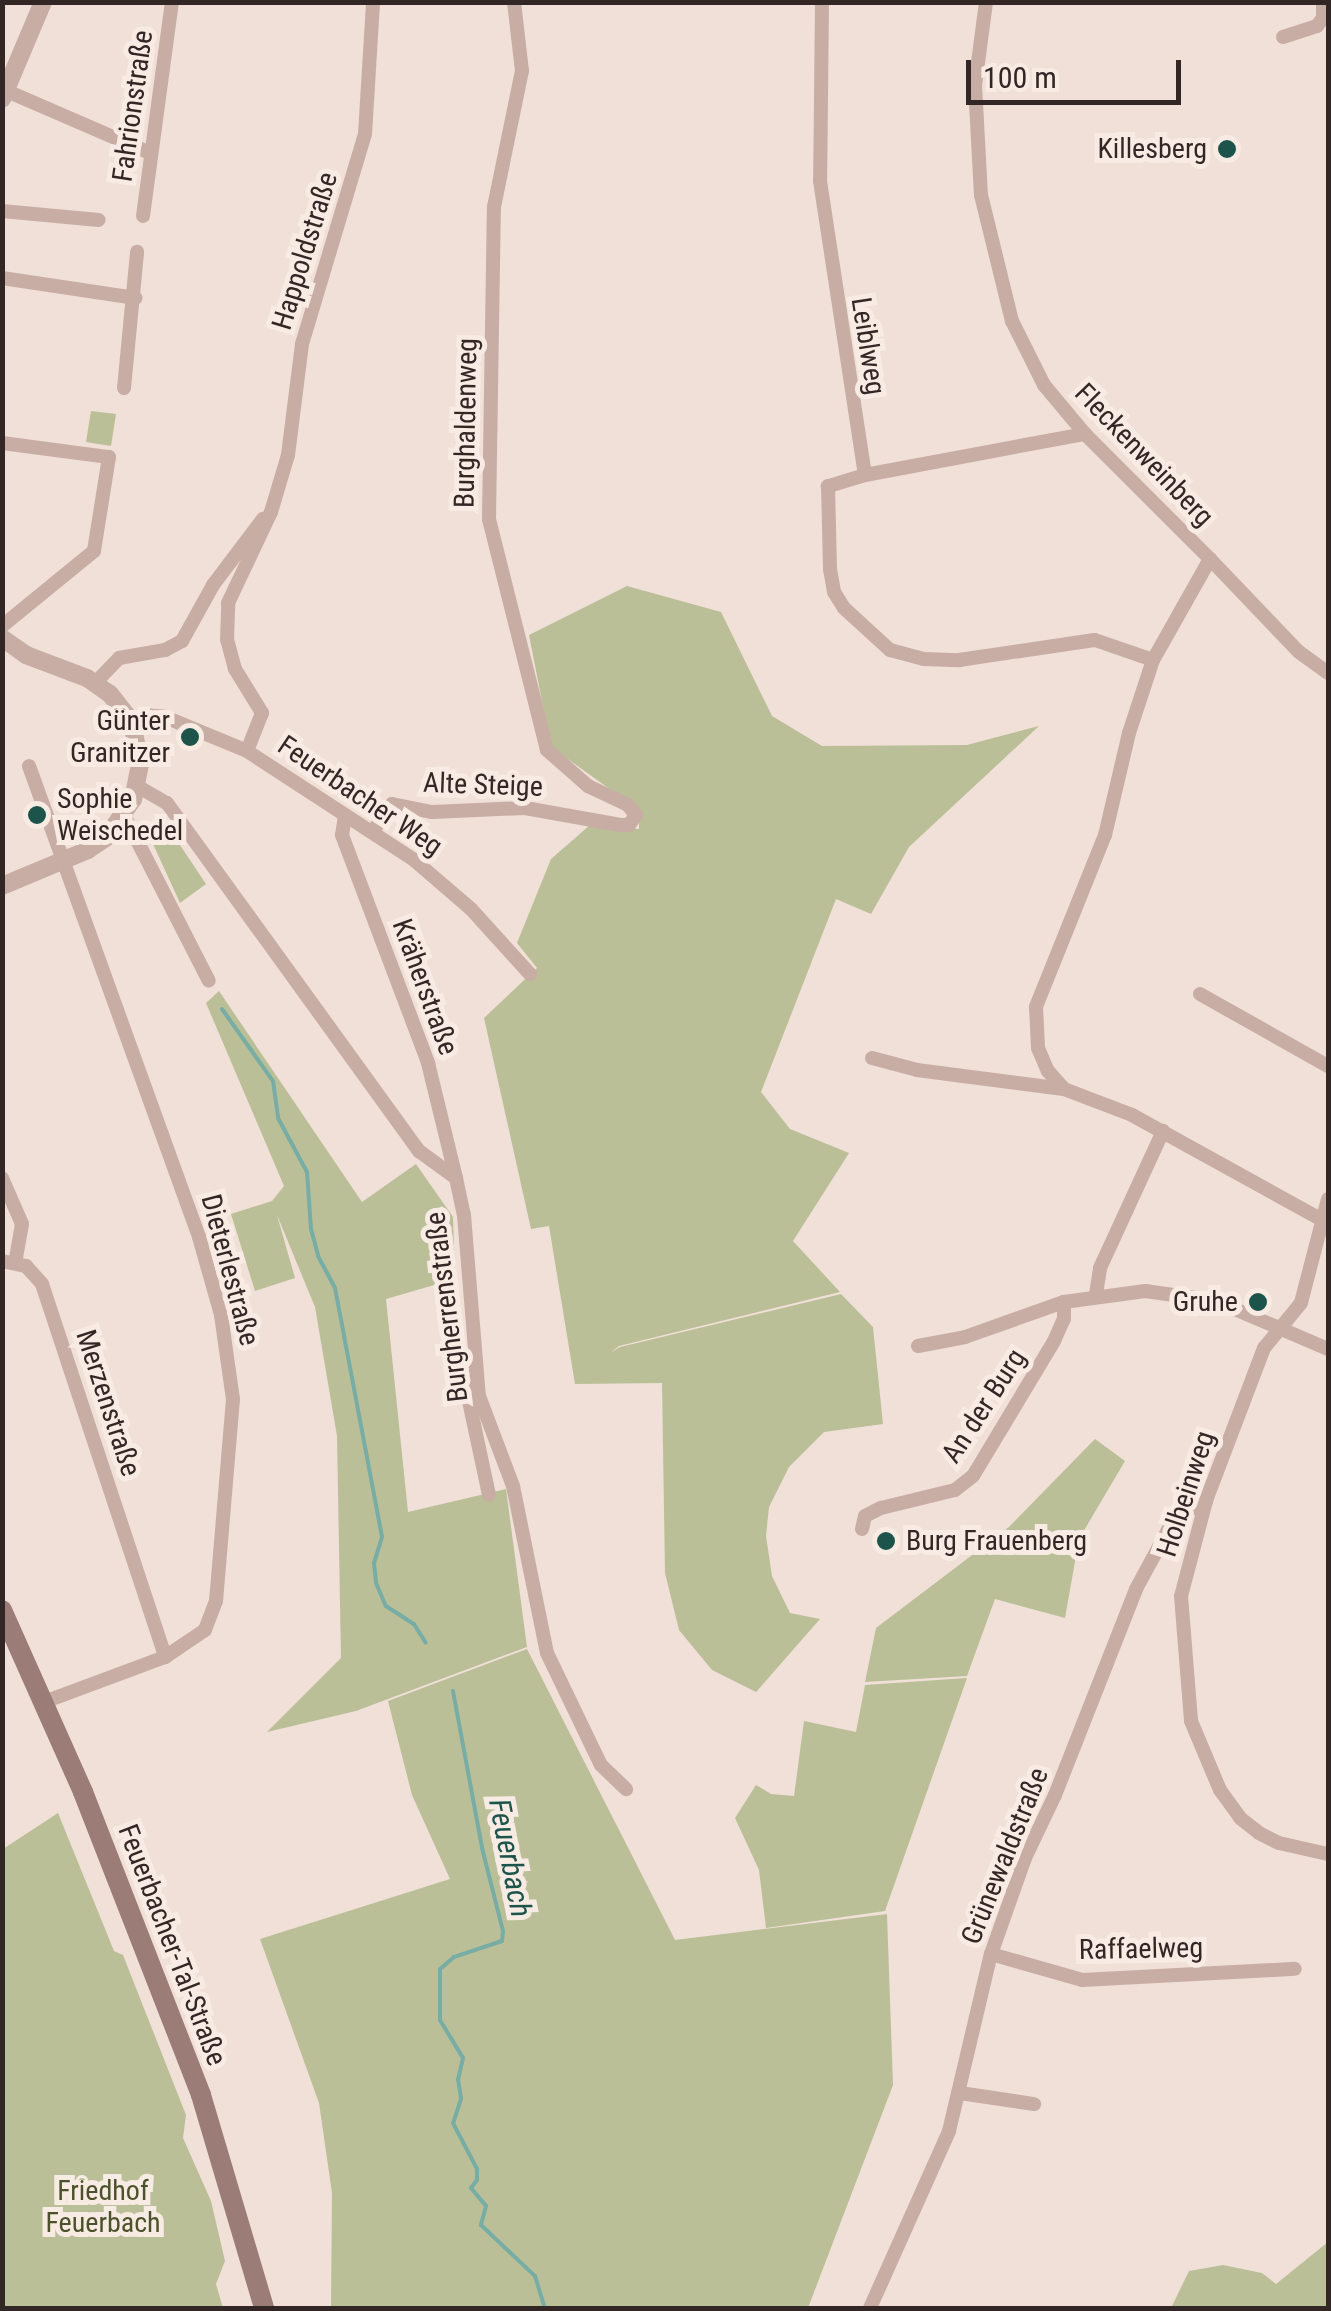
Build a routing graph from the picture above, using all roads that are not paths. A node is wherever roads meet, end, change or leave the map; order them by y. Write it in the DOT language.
graph roads {
  1 [pos="43,2"];
  2 [pos="172,2"];
  3 [pos="374,2"];
  4 [pos="514,2"];
  5 [pos="822,2"];
  6 [pos="986,2"];
  7 [pos="1323,2"];
  8 [pos="1283,38"];
  9 [pos="4,93"];
  10 [pos="150,153"];
  11 [pos="2,211"];
  12 [pos="143,216"];
  13 [pos="99,220"];
  14 [pos="138,252"];
  15 [pos="2,278"];
  16 [pos="136,298"];
  17 [pos="124,388"];
  18 [pos="1085,434"];
  19 [pos="2,443"];
  20 [pos="865,475"];
  21 [pos="271,512"];
  22 [pos="1210,559"];
  23 [pos="2,626"];
  24 [pos="2,638"];
  25 [pos="1153,660"];
  26 [pos="1328,673"];
  27 [pos="96,682"];
  28 [pos="132,722"];
  29 [pos="247,751"];
  30 [pos="29,766"];
  31 [pos="137,786"];
  32 [pos="619,802"];
  33 [pos="124,815"];
  34 [pos="345,816"];
  35 [pos="372,832"];
  36 [pos="64,860"];
  37 [pos="2,886"];
  38 [pos="530,974"];
  39 [pos="209,981"];
  40 [pos="1200,994"];
  41 [pos="872,1058"];
  42 [pos="1328,1066"];
  43 [pos="1064,1089"];
  44 [pos="1163,1131"];
  45 [pos="2,1178"];
  46 [pos="456,1178"];
  47 [pos="1328,1200"];
  48 [pos="1322,1220"];
  49 [pos="9,1261"];
  50 [pos="1096,1294"];
  51 [pos="1064,1302"];
  52 [pos="1282,1326"];
  53 [pos="918,1346"];
  54 [pos="1328,1349"];
  55 [pos="473,1358"];
  56 [pos="489,1495"];
  57 [pos="1206,1502"];
  58 [pos="862,1529"];
  59 [pos="2,1610"];
  60 [pos="165,1657"];
  61 [pos="42,1704"];
  62 [pos="626,1789"];
  63 [pos="1328,1854"];
  64 [pos="991,1954"];
  65 [pos="1295,1968"];
  66 [pos="960,2093"];
  67 [pos="1034,2104"];
  68 [pos="264,2308"];
  69 [pos="870,2308"];
  1 -- 9 [label="street"];
  2 -- 10 [label="street, Fahrionstraße"];
  3 -- 21 [label="street, Happoldstraße"];
  4 -- 32 [label="street, Burghaldenweg"];
  5 -- 20 [label="street, Leiblweg"];
  6 -- 18 [label="street, Fleckenweinberg"];
  7 -- 8 [label="street"];
  9 -- 10 [label="street"];
  10 -- 12 [label="street, Fahrionstraße"];
  11 -- 13 [label="street"];
  14 -- 16 [label="street"];
  15 -- 16 [label="street"];
  16 -- 17 [label="street"];
  18 -- 20 [label="street"];
  18 -- 22 [label="street, Fleckenweinberg"];
  19 -- 23 [label="street"];
  20 -- 25 [label="street"];
  21 -- 27 [label="street, Happoldstraße"];
  21 -- 29 [label="street, Happoldstraße"];
  22 -- 25 [label="street, Fleckenweinberg"];
  22 -- 26 [label="street"];
  24 -- 27 [label="street"];
  25 -- 43 [label="street, Fleckenweinberg"];
  27 -- 28 [label="street"];
  28 -- 29 [label="street, Feuerbacher Weg"];
  28 -- 31 [label="street"];
  29 -- 34 [label="street, Feuerbacher Weg"];
  30 -- 36 [label="street, Dieterlestraße"];
  31 -- 33 [label="street"];
  31 -- 46 [label="street, Burgherrenstraße"];
  32 -- 35 [label="street, Alte Steige"];
  33 -- 36 [label="street"];
  33 -- 39 [label="street"];
  34 -- 35 [label="street, Feuerbacher Weg"];
  34 -- 46 [label="street, Kräherstraße"];
  35 -- 38 [label="street, Feuerbacher Weg"];
  36 -- 37 [label="street"];
  36 -- 60 [label="street, Dieterlestraße"];
  40 -- 42 [label="street"];
  41 -- 43 [label="street"];
  43 -- 44 [label="street"];
  44 -- 48 [label="street"];
  44 -- 50 [label="street"];
  45 -- 49 [label="street, Merzenstraße"];
  46 -- 55 [label="street, Burgherrenstraße"];
  47 -- 48 [label="street, Holbeinweg"];
  48 -- 52 [label="street, Holbeinweg"];
  49 -- 60 [label="street, Merzenstraße"];
  50 -- 51 [label="street"];
  50 -- 52 [label="street"];
  51 -- 53 [label="street"];
  51 -- 58 [label="street, An der Burg"];
  52 -- 54 [label="street"];
  52 -- 57 [label="street, Holbeinweg"];
  55 -- 56 [label="street"];
  55 -- 62 [label="street, Burgherrenstraße"];
  57 -- 63 [label="street, Holbeinweg"];
  57 -- 64 [label="street, Grünewaldstraße"];
  59 -- 61 [label="main road, Feuerbacher-Tal-Straße"];
  60 -- 61 [label="street, Dieterlestraße"];
  61 -- 68 [label="main road, Feuerbacher-Tal-Straße"];
  64 -- 65 [label="street, Raffaelweg"];
  64 -- 66 [label="street, Grünewaldstraße"];
  66 -- 67 [label="street"];
  66 -- 69 [label="street, Grünewaldstraße"];
}
